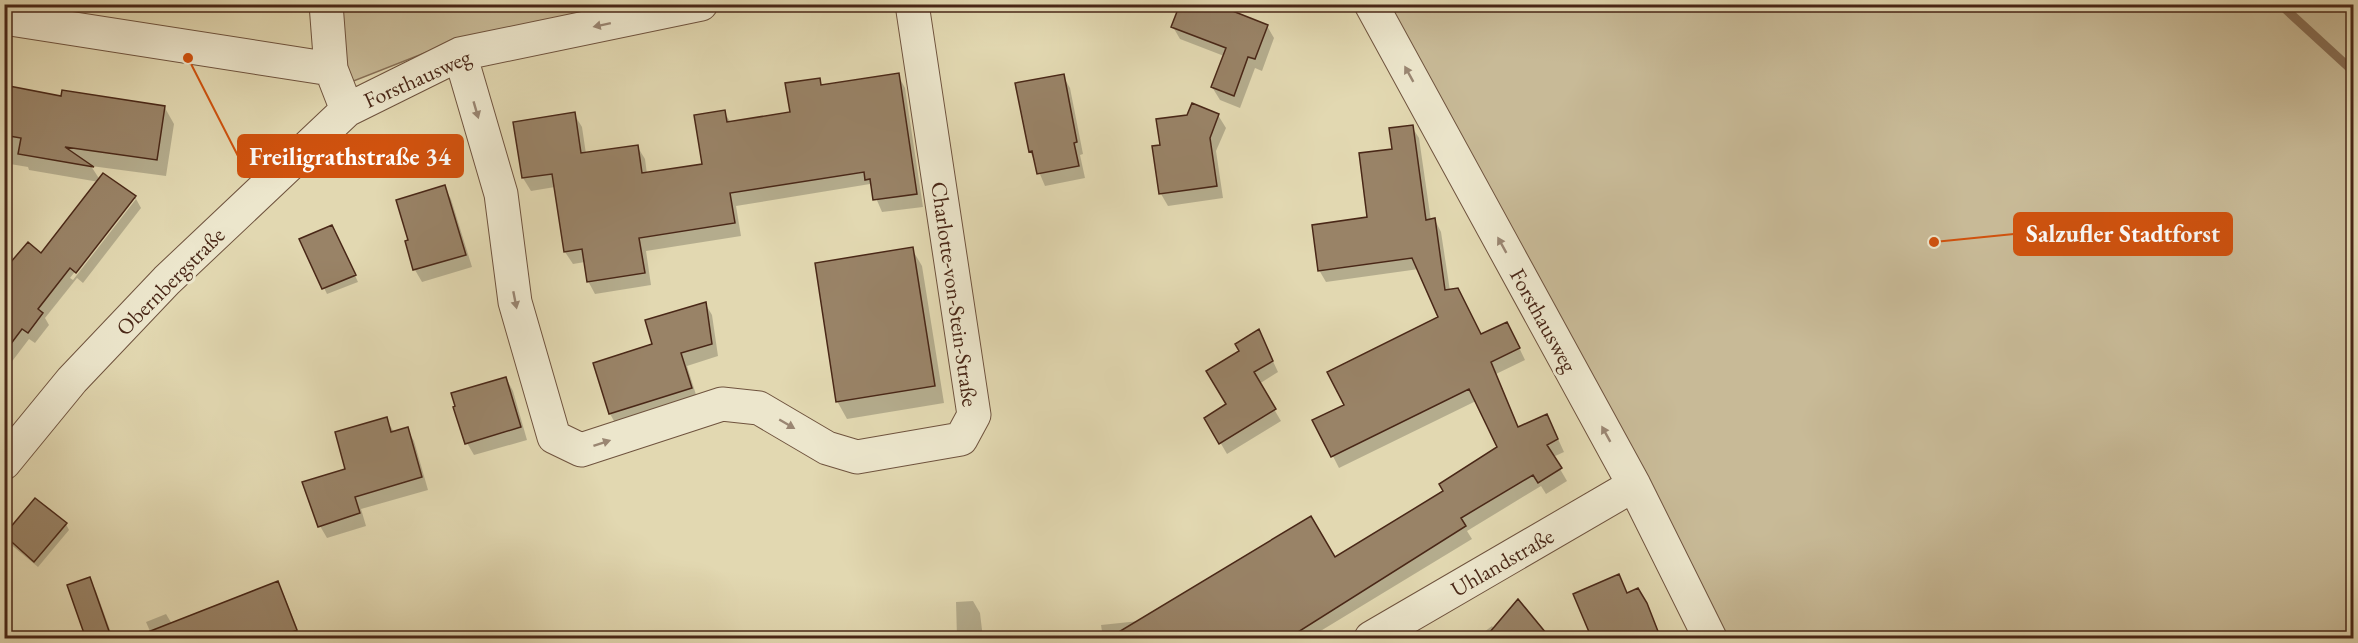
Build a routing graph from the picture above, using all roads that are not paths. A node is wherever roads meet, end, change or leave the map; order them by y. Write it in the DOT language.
graph roads {
  1 [pos="326,4"];
  2 [pos="701,4"];
  3 [pos="912,4"];
  4 [pos="1371,4"];
  5 [pos="4,18"];
  6 [pos="460,54"];
  7 [pos="331,69"];
  8 [pos="347,110"];
  9 [pos="4,463"];
  10 [pos="1634,485"];
  11 [pos="1371,639"];
  12 [pos="1710,639"];
  1 -- 7 [label="street"];
  2 -- 6 [label="street, Forsthausweg, one-way"];
  6 -- 3 [label="street, Charlotte-von-Stein-Straße, one-way"];
  10 -- 4 [label="street, Forsthausweg, one-way"];
  5 -- 7 [label="street"];
  6 -- 8 [label="street, Forsthausweg"];
  7 -- 8 [label="street"];
  8 -- 9 [label="street, Obernbergstraße"];
  10 -- 11 [label="street, Uhlandstraße"];
  10 -- 12 [label="street, Forsthausweg"];
}
